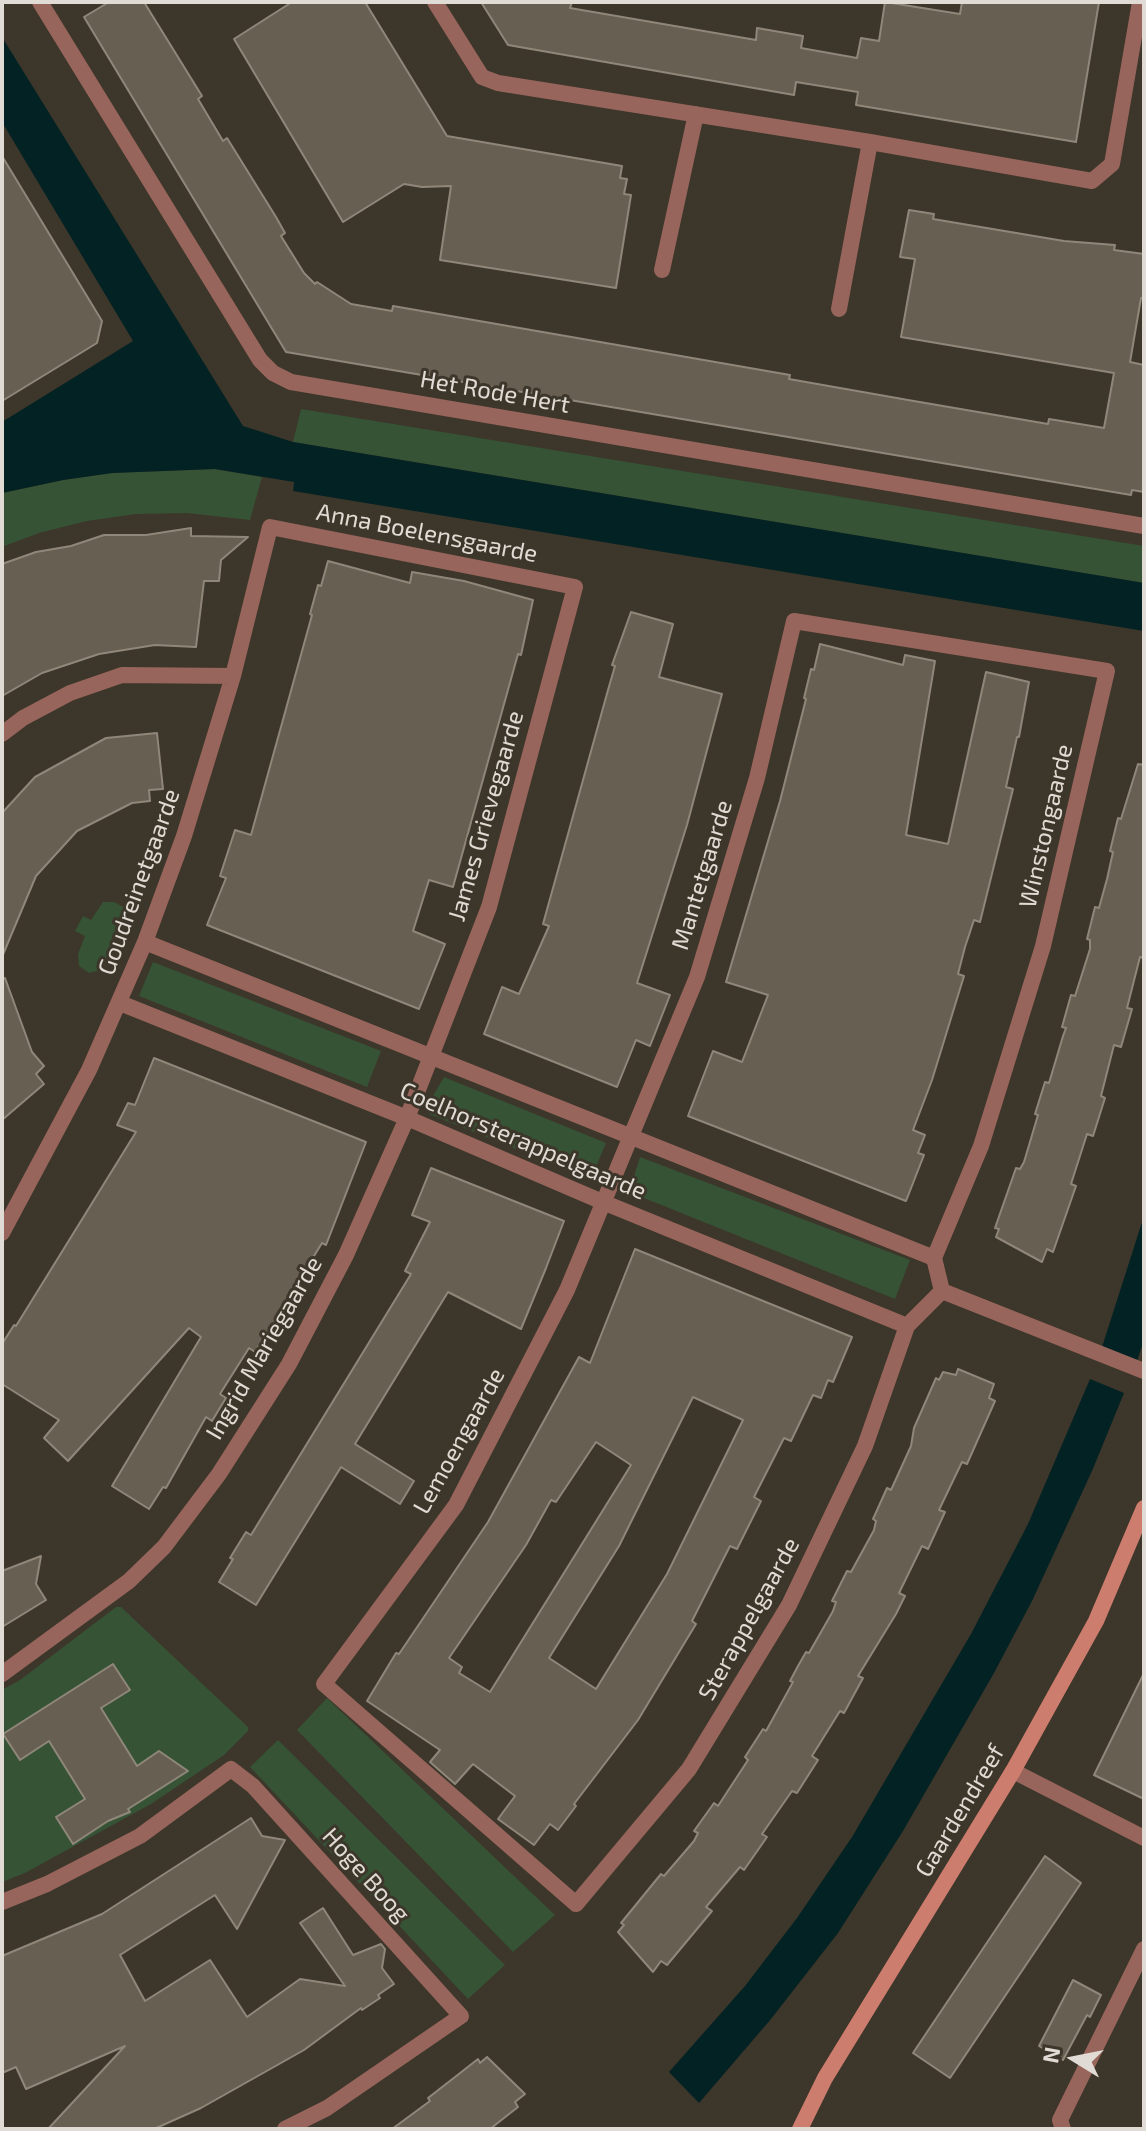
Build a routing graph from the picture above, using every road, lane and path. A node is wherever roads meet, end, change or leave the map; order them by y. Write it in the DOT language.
graph roads {
  1 [pos="40,2"];
  2 [pos="435,2"];
  3 [pos="1140,2"];
  4 [pos="696,114"];
  5 [pos="870,142"];
  6 [pos="662,270"];
  7 [pos="839,309"];
  8 [pos="1144,526"];
  9 [pos="270,527"];
  10 [pos="575,587"];
  11 [pos="794,621"];
  12 [pos="233,676"];
  13 [pos="2,734"];
  14 [pos="145,942"];
  15 [pos="120,1003"];
  16 [pos="432,1055"];
  17 [pos="407,1118"];
  18 [pos="630,1135"];
  19 [pos="2,1199"];
  20 [pos="605,1203"];
  21 [pos="15,1211"];
  22 [pos="2,1233"];
  23 [pos="934,1258"];
  24 [pos="942,1291"];
  25 [pos="907,1326"];
  26 [pos="1144,1371"];
  27 [pos="1144,1508"];
  28 [pos="2,1674"];
  29 [pos="1013,1771"];
  30 [pos="1144,1838"];
  31 [pos="2,1902"];
  32 [pos="576,1904"];
  33 [pos="1144,1949"];
  34 [pos="285,2129"];
  35 [pos="800,2129"];
  36 [pos="1063,2129"];
  1 -- 8 [label="street, Het Rode Hert"];
  2 -- 4 [label="street"];
  3 -- 5 [label="street"];
  4 -- 5 [label="street"];
  4 -- 6 [label="street"];
  5 -- 7 [label="street"];
  9 -- 10 [label="street, Anna Boelensgaarde"];
  9 -- 12 [label="street, Goudreinetgaarde"];
  10 -- 16 [label="street, James Grievegaarde"];
  11 -- 18 [label="street, Mantetgaarde"];
  11 -- 23 [label="street, Winstongaarde"];
  12 -- 13 [label="street"];
  12 -- 14 [label="street, Goudreinetgaarde"];
  14 -- 15 [label="street, Goudreinetgaarde"];
  14 -- 16 [label="street, Coelhorsterappelgaarde"];
  15 -- 17 [label="street, Coelhorsterappelgaarde"];
  15 -- 21 [label="street, Goudreinetgaarde"];
  16 -- 17 [label="street, James Grievegaarde"];
  16 -- 18 [label="street, Coelhorsterappelgaarde"];
  17 -- 20 [label="street, Coelhorsterappelgaarde"];
  17 -- 28 [label="street, Ingrid Mariegaarde"];
  18 -- 20 [label="street, Mantetgaarde"];
  18 -- 23 [label="street, Coelhorsterappelgaarde"];
  19 -- 21 [label="street"];
  20 -- 25 [label="street, Coelhorsterappelgaarde"];
  20 -- 32 [label="street, Lemoengaarde"];
  21 -- 22 [label="street, Goudreinetgaarde"];
  23 -- 24 [label="street"];
  24 -- 25 [label="street, Sterappelgaarde"];
  24 -- 26 [label="street"];
  25 -- 32 [label="street, Sterappelgaarde"];
  27 -- 29 [label="street, Gaardendreef"];
  29 -- 30 [label="street"];
  29 -- 35 [label="street, Gaardendreef"];
  31 -- 34 [label="street, Hoge Boog"];
  33 -- 36 [label="street"];
}
